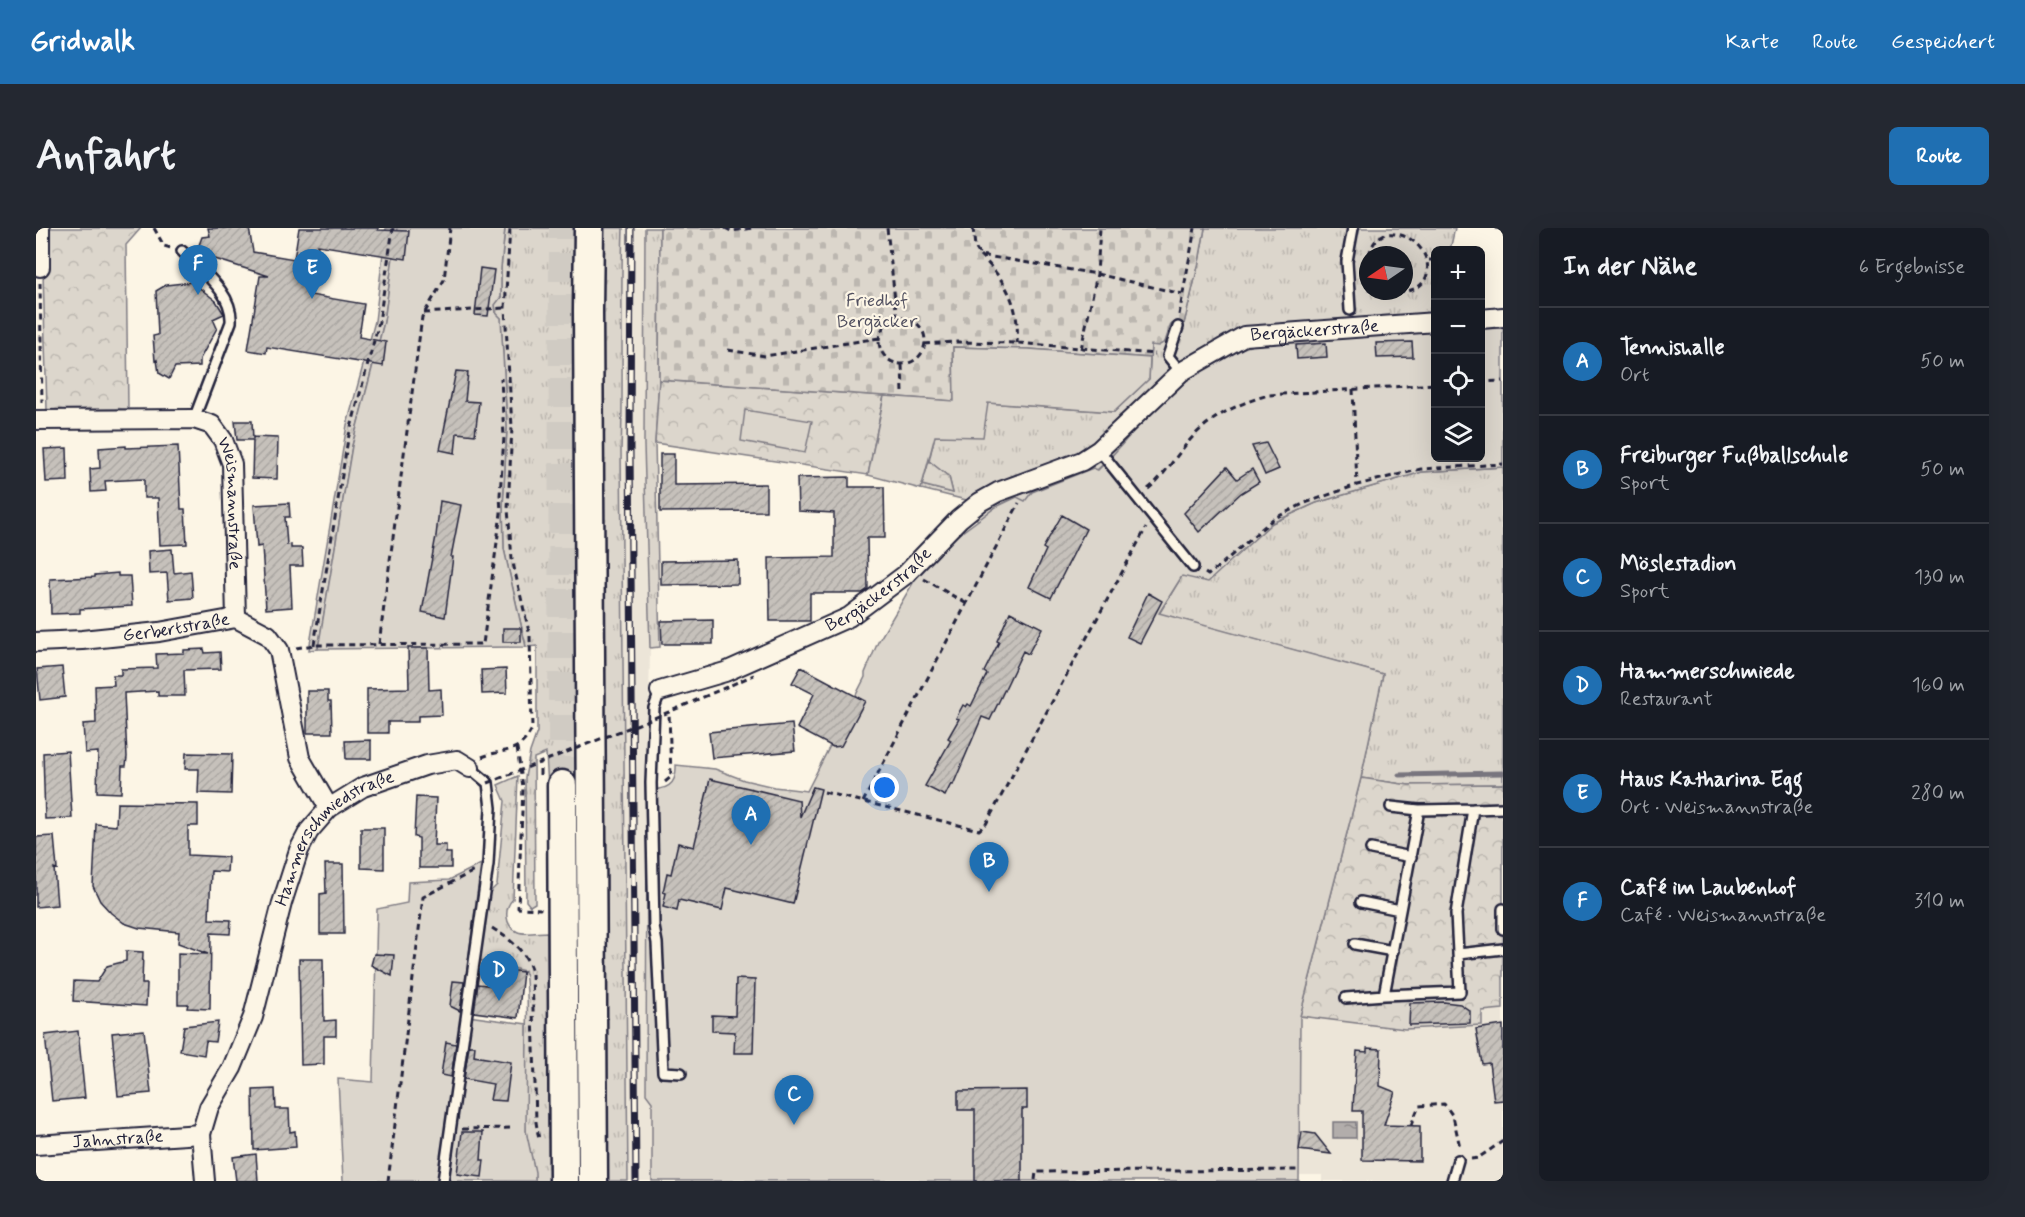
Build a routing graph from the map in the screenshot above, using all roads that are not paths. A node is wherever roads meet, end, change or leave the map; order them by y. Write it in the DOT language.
graph roads {
  1 [pos="40,228"];
  2 [pos="589,228"];
  3 [pos="1353,228"];
  4 [pos="182,251"];
  5 [pos="40,267"];
  6 [pos="1350,310"];
  7 [pos="1503,317"];
  8 [pos="1485,319"];
  9 [pos="1431,322"];
  10 [pos="1178,327"];
  11 [pos="1181,372"];
  12 [pos="194,419"];
  13 [pos="39,420"];
  14 [pos="1099,450"];
  15 [pos="1193,567"];
  16 [pos="236,618"];
  17 [pos="36,642"];
  18 [pos="660,692"];
  19 [pos="470,768"];
  20 [pos="551,785"];
  21 [pos="1391,807"];
  22 [pos="329,808"];
  23 [pos="1503,808"];
  24 [pos="1473,809"];
  25 [pos="1419,810"];
  26 [pos="1371,849"];
  27 [pos="1411,857"];
  28 [pos="1361,902"];
  29 [pos="1503,909"];
  30 [pos="1401,910"];
  31 [pos="1503,928"];
  32 [pos="1355,944"];
  33 [pos="1503,949"];
  34 [pos="1393,951"];
  35 [pos="1458,954"];
  36 [pos="1384,995"];
  37 [pos="1346,998"];
  38 [pos="681,1072"];
  39 [pos="201,1134"];
  40 [pos="36,1145"];
  41 [pos="1458,1160"];
  42 [pos="205,1181"];
  43 [pos="443,1181"];
  44 [pos="564,1181"];
  45 [pos="593,1181"];
  46 [pos="1452,1181"];
  1 -- 5 [label="street"];
  2 -- 45 [label="highway"];
  3 -- 6 [label="lane"];
  4 -- 12 [label="lane"];
  7 -- 8 [label="street"];
  9 -- 11 [label="street, Bergäckerstraße"];
  10 -- 11 [label="lane"];
  11 -- 14 [label="street, Bergäckerstraße"];
  12 -- 13 [label="street, Weismannstraße"];
  12 -- 16 [label="street, Weismannstraße"];
  14 -- 15 [label="lane"];
  14 -- 18 [label="street, Bergäckerstraße"];
  16 -- 17 [label="street, Gerbertstraße"];
  16 -- 22 [label="street, Gerbertstraße"];
  18 -- 38 [label="lane, Bergäckerstraße"];
  19 -- 22 [label="street, Hammerschmiedstraße"];
  19 -- 43 [label="lane, Hammerschmiedstraße"];
  20 -- 44 [label="highway"];
  21 -- 25 [label="lane"];
  22 -- 39 [label="street, Hammerschmiedstraße"];
  23 -- 24 [label="lane"];
  24 -- 25 [label="lane"];
  24 -- 35 [label="lane"];
  25 -- 27 [label="lane"];
  26 -- 27 [label="lane"];
  27 -- 30 [label="lane"];
  28 -- 30 [label="lane"];
  29 -- 31 [label="lane"];
  30 -- 34 [label="lane"];
  32 -- 34 [label="lane"];
  33 -- 35 [label="lane"];
  34 -- 36 [label="lane"];
  35 -- 36 [label="lane"];
  36 -- 37 [label="lane"];
  39 -- 40 [label="street, Jahnstraße"];
  39 -- 42 [label="street"];
  41 -- 46 [label="lane"];
}
